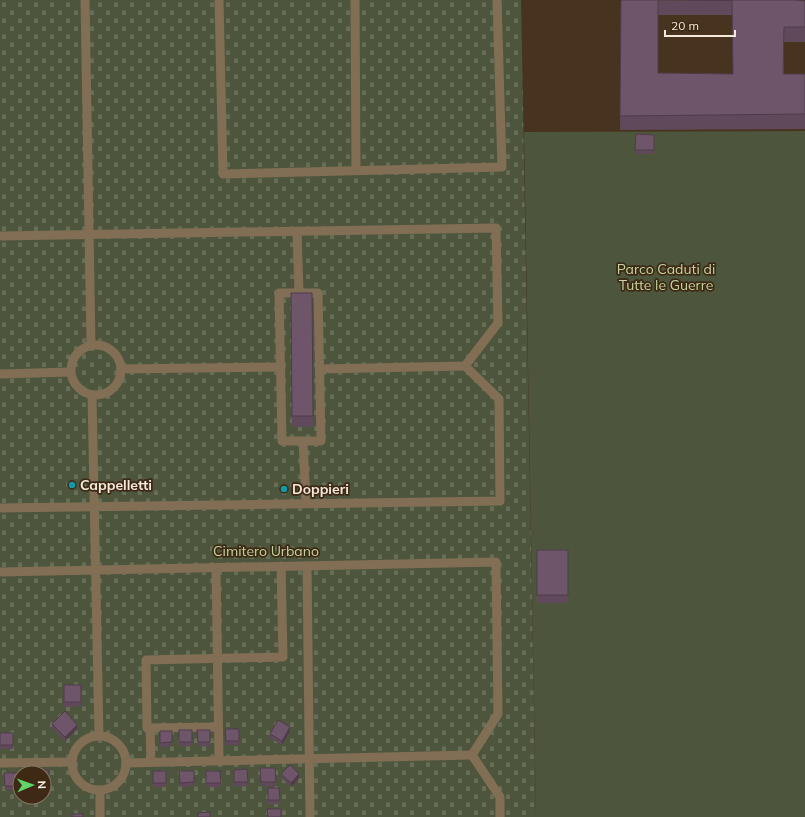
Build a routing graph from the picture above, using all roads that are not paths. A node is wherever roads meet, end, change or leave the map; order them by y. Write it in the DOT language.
graph roads {
  1 [pos="84,0"];
  2 [pos="219,0"];
  3 [pos="355,0"];
  4 [pos="497,0"];
  5 [pos="356,170"];
  6 [pos="297,231"];
  7 [pos="89,235"];
  8 [pos="0,236"];
  9 [pos="299,293"];
  10 [pos="91,345"];
  11 [pos="465,366"];
  12 [pos="281,367"];
  13 [pos="121,369"];
  14 [pos="320,369"];
  15 [pos="70,372"];
  16 [pos="0,374"];
  17 [pos="92,395"];
  18 [pos="303,441"];
  19 [pos="306,504"];
  20 [pos="94,506"];
  21 [pos="0,508"];
  22 [pos="281,566"];
  23 [pos="307,566"];
  24 [pos="216,568"];
  25 [pos="96,570"];
  26 [pos="0,572"];
  27 [pos="217,658"];
  28 [pos="218,727"];
  29 [pos="150,728"];
  30 [pos="99,736"];
  31 [pos="472,755"];
  32 [pos="309,758"];
  33 [pos="219,760"];
  34 [pos="72,762"];
  35 [pos="151,762"];
  36 [pos="0,763"];
  37 [pos="126,763"];
  38 [pos="100,790"];
  39 [pos="100,817"];
  40 [pos="310,817"];
  41 [pos="500,817"];
  1 -- 7 [label="lane"];
  2 -- 5 [label="lane"];
  3 -- 5 [label="lane"];
  4 -- 5 [label="lane"];
  6 -- 7 [label="lane"];
  6 -- 9 [label="lane"];
  6 -- 11 [label="lane"];
  7 -- 8 [label="lane"];
  7 -- 10 [label="lane"];
  9 -- 12 [label="lane"];
  9 -- 14 [label="lane"];
  10 -- 13 [label="lane"];
  10 -- 15 [label="lane"];
  11 -- 14 [label="lane"];
  11 -- 19 [label="lane"];
  12 -- 13 [label="lane"];
  12 -- 18 [label="lane"];
  13 -- 17 [label="lane"];
  14 -- 18 [label="lane"];
  15 -- 16 [label="lane"];
  15 -- 17 [label="lane"];
  17 -- 20 [label="lane"];
  18 -- 19 [label="lane"];
  19 -- 20 [label="lane"];
  20 -- 21 [label="lane"];
  20 -- 25 [label="lane"];
  22 -- 23 [label="lane"];
  22 -- 24 [label="lane"];
  22 -- 27 [label="lane"];
  23 -- 31 [label="lane"];
  23 -- 32 [label="lane"];
  24 -- 25 [label="lane"];
  24 -- 27 [label="lane"];
  25 -- 26 [label="lane"];
  25 -- 30 [label="lane"];
  27 -- 28 [label="lane"];
  27 -- 29 [label="lane"];
  28 -- 29 [label="lane"];
  28 -- 33 [label="lane"];
  29 -- 35 [label="lane"];
  30 -- 34 [label="lane"];
  30 -- 37 [label="lane"];
  31 -- 32 [label="lane"];
  31 -- 41 [label="lane"];
  32 -- 33 [label="lane"];
  32 -- 40 [label="lane"];
  33 -- 35 [label="lane"];
  34 -- 36 [label="lane"];
  34 -- 38 [label="lane"];
  35 -- 37 [label="lane"];
  37 -- 38 [label="lane"];
  38 -- 39 [label="lane"];
}
